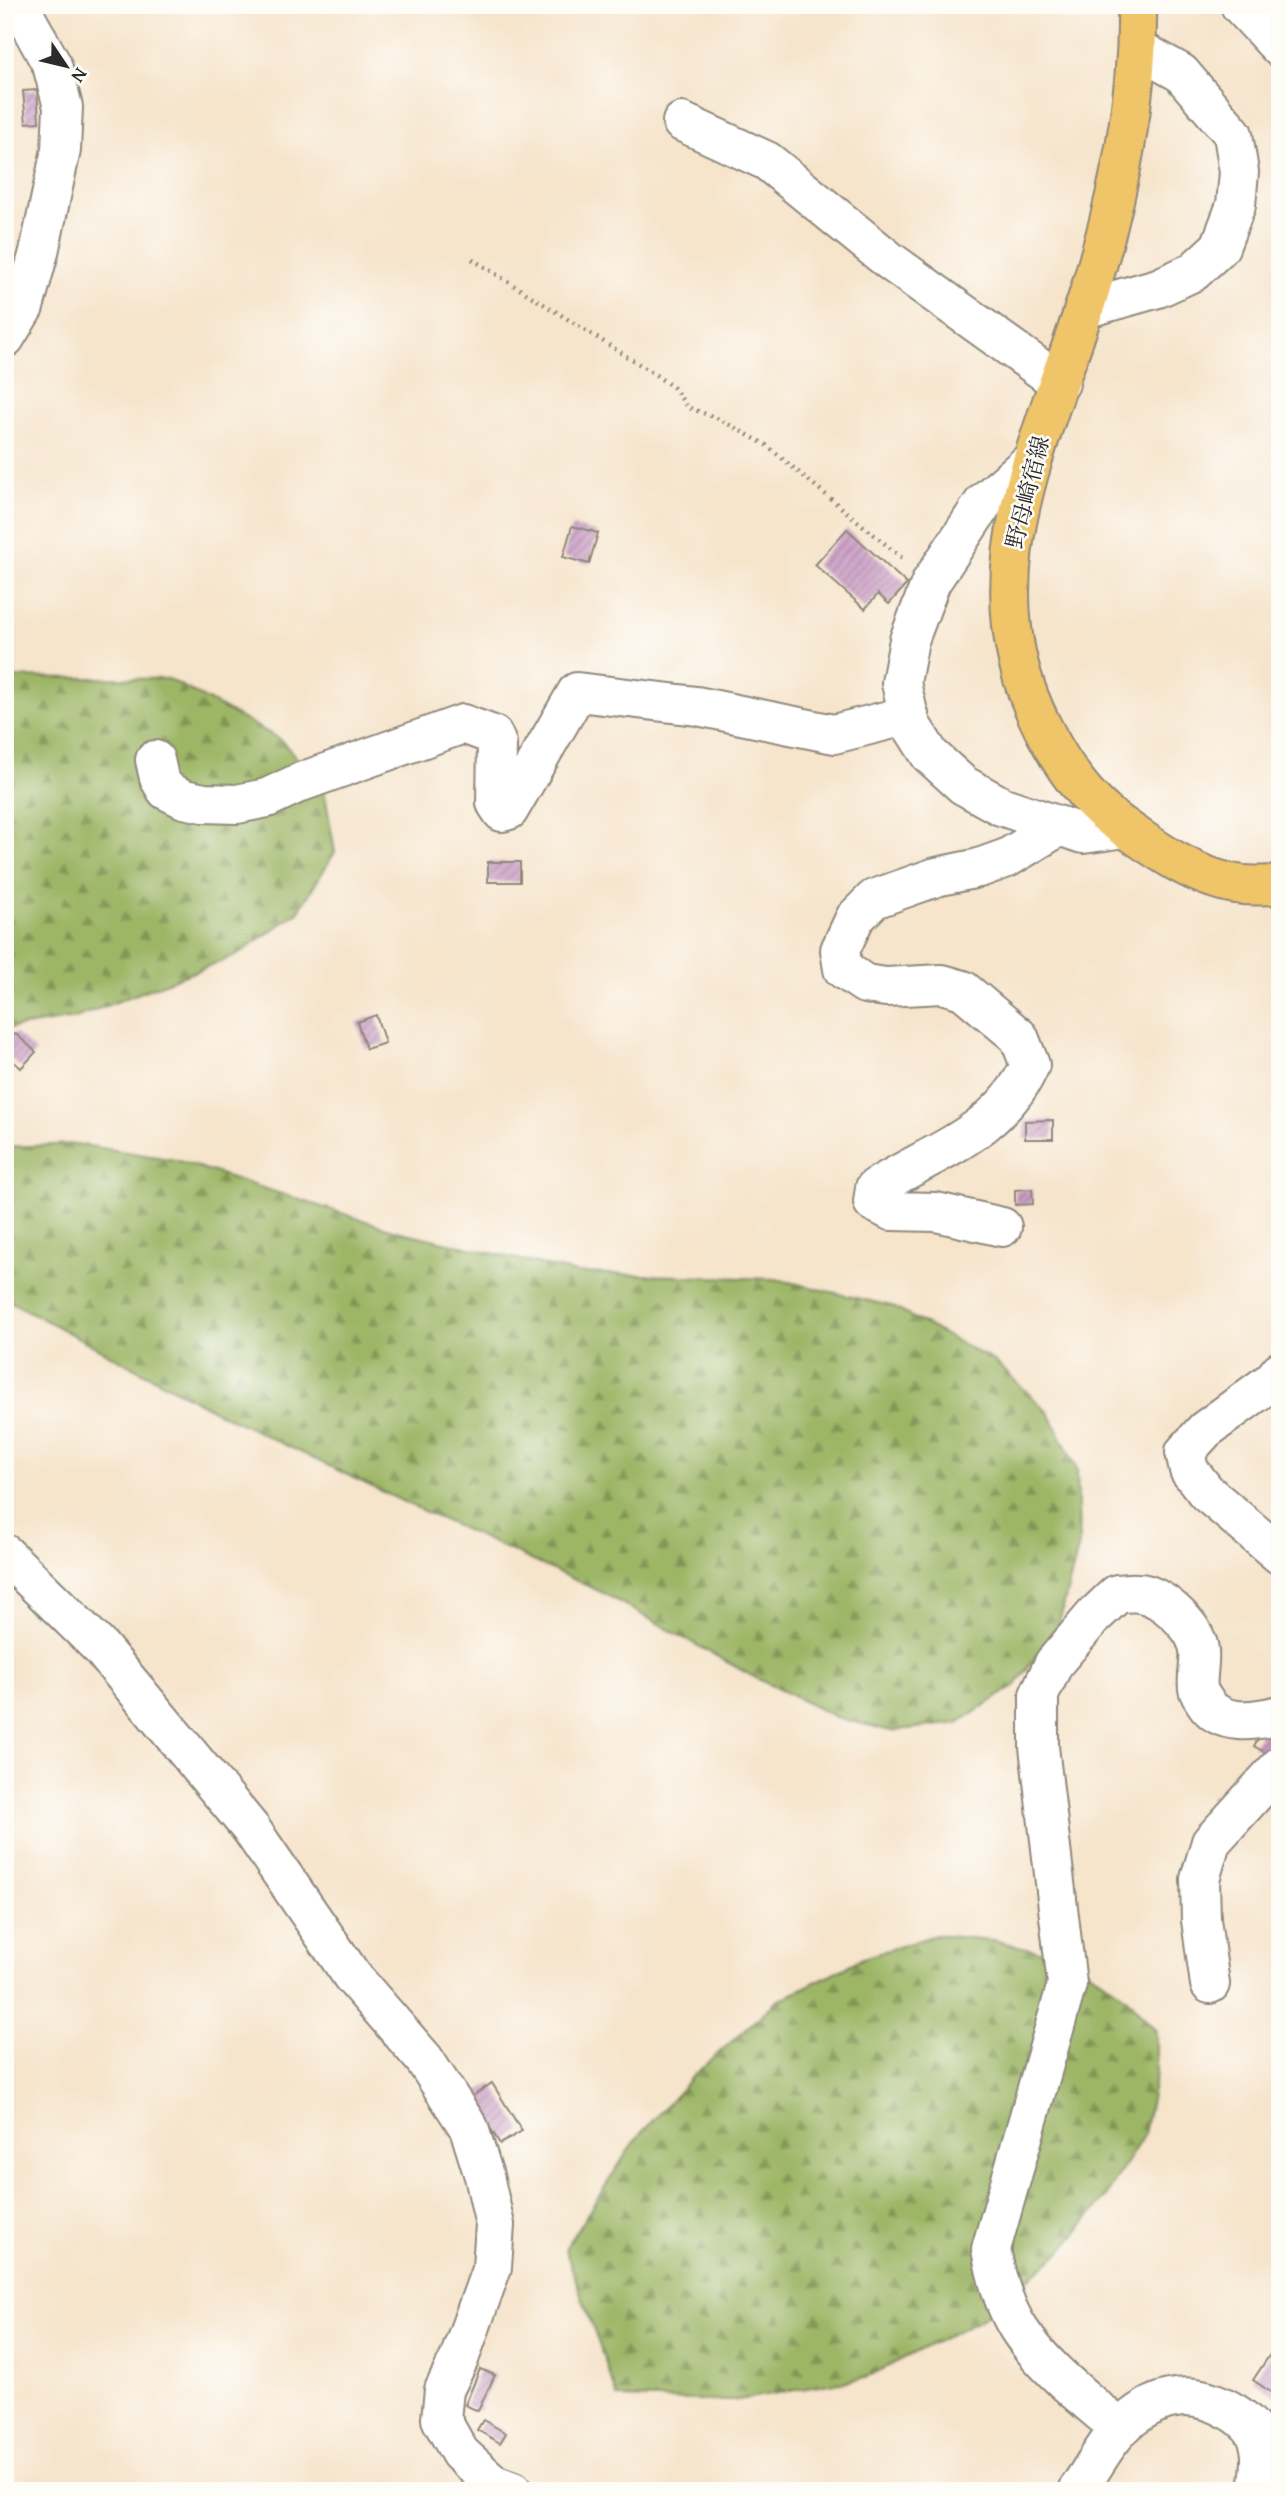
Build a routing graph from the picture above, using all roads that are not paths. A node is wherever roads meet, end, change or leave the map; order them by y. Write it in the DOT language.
graph roads {
  1 [pos="19,5"];
  2 [pos="1137,5"];
  3 [pos="1240,5"];
  4 [pos="1280,48"];
  5 [pos="1138,49"];
  6 [pos="682,122"];
  7 [pos="1084,309"];
  8 [pos="5,338"];
  9 [pos="1060,383"];
  10 [pos="1032,460"];
  11 [pos="909,715"];
  12 [pos="155,760"];
  13 [pos="1060,826"];
  14 [pos="1125,828"];
  15 [pos="1280,885"];
  16 [pos="1002,1227"];
  17 [pos="1280,1371"];
  18 [pos="5,1554"];
  19 [pos="1280,1555"];
  20 [pos="1280,1715"];
  21 [pos="1280,1766"];
  22 [pos="1210,1984"];
  23 [pos="1121,2429"];
  24 [pos="513,2491"];
  25 [pos="1077,2491"];
  26 [pos="1258,2491"];
  1 -- 8 [label="street"];
  2 -- 5 [label="main road, 野母崎宿線"];
  3 -- 4 [label="street"];
  5 -- 7 [label="main road, 野母崎宿線"];
  5 -- 7 [label="street"];
  6 -- 9 [label="street"];
  7 -- 9 [label="main road, 野母崎宿線"];
  9 -- 10 [label="main road, 野母崎宿線"];
  10 -- 11 [label="street"];
  10 -- 14 [label="main road, 野母崎宿線"];
  11 -- 12 [label="street"];
  11 -- 13 [label="street"];
  13 -- 14 [label="street"];
  13 -- 16 [label="street"];
  14 -- 15 [label="main road, 野母崎宿線"];
  17 -- 19 [label="street"];
  18 -- 24 [label="street"];
  20 -- 23 [label="street"];
  21 -- 22 [label="street"];
  23 -- 25 [label="street"];
  23 -- 26 [label="street"];
}
